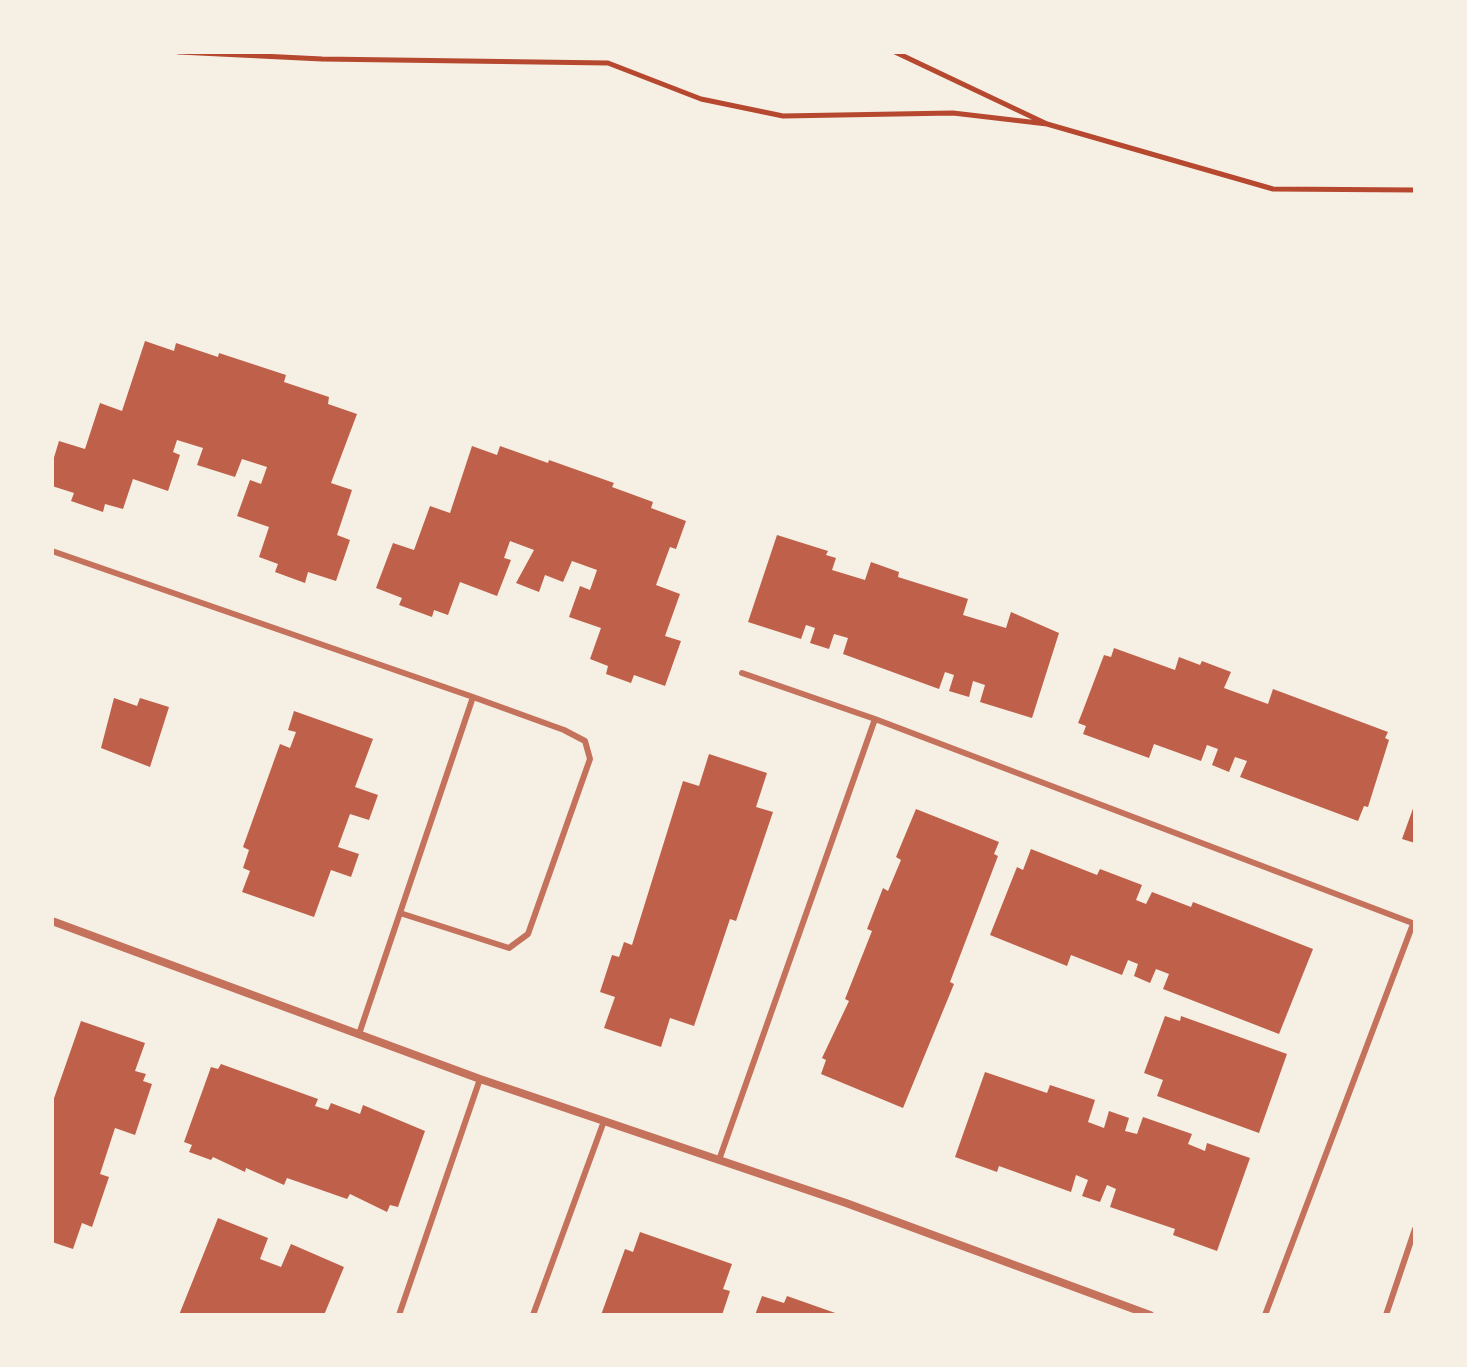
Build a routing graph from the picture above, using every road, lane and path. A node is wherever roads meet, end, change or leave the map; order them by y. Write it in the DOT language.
graph roads {
  1 [pos="179,52"];
  2 [pos="895,52"];
  3 [pos="1047,124"];
  4 [pos="1415,190"];
  5 [pos="52,551"];
  6 [pos="742,673"];
  7 [pos="473,697"];
  8 [pos="875,719"];
  9 [pos="400,913"];
  10 [pos="52,921"];
  11 [pos="1414,924"];
  12 [pos="359,1034"];
  13 [pos="480,1079"];
  14 [pos="604,1121"];
  15 [pos="719,1160"];
  16 [pos="1415,1229"];
  17 [pos="399,1315"];
  18 [pos="533,1315"];
  19 [pos="1150,1315"];
  20 [pos="1265,1315"];
  21 [pos="1386,1315"];
  1 -- 3 [label="path"];
  2 -- 3 [label="path"];
  3 -- 4 [label="path"];
  5 -- 7 [label="lane"];
  6 -- 8 [label="lane"];
  7 -- 9 [label="lane"];
  7 -- 9 [label="lane"];
  8 -- 11 [label="lane"];
  8 -- 15 [label="lane"];
  9 -- 12 [label="lane"];
  10 -- 12 [label="street"];
  11 -- 20 [label="lane"];
  12 -- 13 [label="street"];
  13 -- 14 [label="street"];
  13 -- 17 [label="lane"];
  14 -- 15 [label="street"];
  14 -- 18 [label="lane"];
  15 -- 19 [label="street"];
  16 -- 21 [label="lane"];
}
